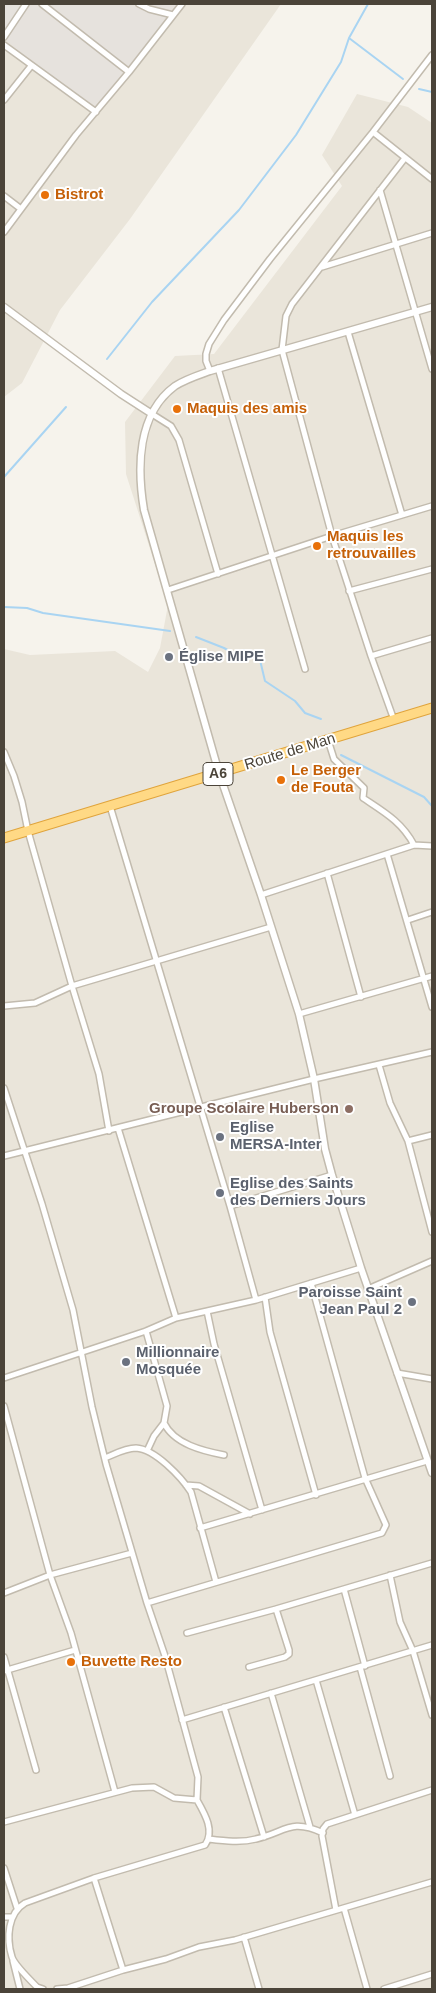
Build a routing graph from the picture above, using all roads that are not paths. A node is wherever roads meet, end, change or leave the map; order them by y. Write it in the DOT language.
graph roads {
  1 [pos="26,4"];
  2 [pos="43,4"];
  3 [pos="139,4"];
  4 [pos="182,4"];
  5 [pos="173,15"];
  6 [pos="4,37"];
  7 [pos="4,45"];
  8 [pos="432,55"];
  9 [pos="31,66"];
  10 [pos="129,72"];
  11 [pos="4,100"];
  12 [pos="96,112"];
  13 [pos="373,132"];
  14 [pos="405,158"];
  15 [pos="432,179"];
  16 [pos="380,190"];
  17 [pos="4,196"];
  18 [pos="21,209"];
  19 [pos="4,232"];
  20 [pos="432,233"];
  21 [pos="396,245"];
  22 [pos="322,267"];
  23 [pos="4,307"];
  24 [pos="432,307"];
  25 [pos="415,312"];
  26 [pos="348,332"];
  27 [pos="282,350"];
  28 [pos="218,368"];
  29 [pos="432,369"];
  30 [pos="210,371"];
  31 [pos="152,414"];
  32 [pos="432,506"];
  33 [pos="402,515"];
  34 [pos="332,536"];
  35 [pos="271,555"];
  36 [pos="432,569"];
  37 [pos="218,574"];
  38 [pos="168,590"];
  39 [pos="349,591"];
  40 [pos="432,638"];
  41 [pos="371,656"];
  42 [pos="306,669"];
  43 [pos="432,708"];
  44 [pos="394,720"];
  45 [pos="328,740"];
  46 [pos="4,752"];
  47 [pos="219,773"];
  48 [pos="110,806"];
  49 [pos="28,831"];
  50 [pos="4,838"];
  51 [pos="414,845"];
  52 [pos="432,846"];
  53 [pos="387,854"];
  54 [pos="327,873"];
  55 [pos="261,894"];
  56 [pos="432,912"];
  57 [pos="408,920"];
  58 [pos="271,927"];
  59 [pos="157,961"];
  60 [pos="432,976"];
  61 [pos="425,978"];
  62 [pos="72,986"];
  63 [pos="361,996"];
  64 [pos="4,1006"];
  65 [pos="432,1006"];
  66 [pos="299,1014"];
  67 [pos="432,1052"];
  68 [pos="379,1065"];
  69 [pos="314,1079"];
  70 [pos="4,1088"];
  71 [pos="200,1106"];
  72 [pos="118,1128"];
  73 [pos="109,1131"];
  74 [pos="432,1135"];
  75 [pos="408,1141"];
  76 [pos="25,1152"];
  77 [pos="4,1156"];
  78 [pos="332,1175"];
  79 [pos="230,1206"];
  80 [pos="432,1232"];
  81 [pos="432,1261"];
  82 [pos="361,1268"];
  83 [pos="311,1283"];
  84 [pos="368,1289"];
  85 [pos="264,1297"];
  86 [pos="256,1300"];
  87 [pos="207,1311"];
  88 [pos="176,1318"];
  89 [pos="146,1332"];
  90 [pos="82,1353"];
  91 [pos="397,1373"];
  92 [pos="4,1378"];
  93 [pos="432,1379"];
  94 [pos="4,1406"];
  95 [pos="164,1423"];
  96 [pos="147,1450"];
  97 [pos="224,1455"];
  98 [pos="105,1458"];
  99 [pos="427,1461"];
  100 [pos="432,1473"];
  101 [pos="366,1478"];
  102 [pos="186,1485"];
  103 [pos="316,1495"];
  104 [pos="262,1510"];
  105 [pos="250,1514"];
  106 [pos="200,1528"];
  107 [pos="132,1553"];
  108 [pos="432,1563"];
  109 [pos="50,1575"];
  110 [pos="390,1576"];
  111 [pos="216,1582"];
  112 [pos="344,1589"];
  113 [pos="4,1594"];
  114 [pos="147,1603"];
  115 [pos="276,1609"];
  116 [pos="187,1633"];
  117 [pos="432,1645"];
  118 [pos="75,1650"];
  119 [pos="413,1651"];
  120 [pos="4,1657"];
  121 [pos="363,1666"];
  122 [pos="249,1667"];
  123 [pos="6,1670"];
  124 [pos="316,1680"];
  125 [pos="271,1693"];
  126 [pos="224,1707"];
  127 [pos="432,1715"];
  128 [pos="182,1720"];
  129 [pos="36,1770"];
  130 [pos="390,1776"];
  131 [pos="432,1790"];
  132 [pos="115,1792"];
  133 [pos="197,1800"];
  134 [pos="355,1815"];
  135 [pos="4,1822"];
  136 [pos="310,1827"];
  137 [pos="323,1833"];
  138 [pos="264,1837"];
  139 [pos="210,1839"];
  140 [pos="4,1868"];
  141 [pos="94,1878"];
  142 [pos="432,1882"];
  143 [pos="17,1908"];
  144 [pos="344,1908"];
  145 [pos="336,1910"];
  146 [pos="12,1917"];
  147 [pos="4,1918"];
  148 [pos="244,1937"];
  149 [pos="12,1958"];
  150 [pos="123,1970"];
  151 [pos="432,1974"];
  152 [pos="20,1989"];
  153 [pos="43,1989"];
  154 [pos="57,1989"];
  155 [pos="259,1989"];
  156 [pos="367,1989"];
  157 [pos="384,1989"];
  1 -- 6 [label="street"];
  2 -- 10 [label="street"];
  3 -- 5 [label="street"];
  4 -- 5 [label="street"];
  5 -- 10 [label="street"];
  7 -- 9 [label="street"];
  8 -- 13 [label="street"];
  9 -- 11 [label="street"];
  9 -- 12 [label="street"];
  10 -- 12 [label="street"];
  12 -- 18 [label="street"];
  13 -- 14 [label="street"];
  13 -- 30 [label="street"];
  14 -- 15 [label="street"];
  14 -- 16 [label="street"];
  16 -- 21 [label="street"];
  16 -- 22 [label="street"];
  17 -- 18 [label="street"];
  18 -- 19 [label="street"];
  20 -- 21 [label="street"];
  21 -- 22 [label="street"];
  21 -- 25 [label="street"];
  22 -- 27 [label="street"];
  23 -- 31 [label="street"];
  24 -- 25 [label="street"];
  25 -- 26 [label="street"];
  25 -- 29 [label="street"];
  26 -- 27 [label="street"];
  26 -- 33 [label="street"];
  27 -- 28 [label="street"];
  27 -- 34 [label="street"];
  28 -- 30 [label="street"];
  28 -- 35 [label="street"];
  30 -- 31 [label="street"];
  31 -- 37 [label="street"];
  31 -- 38 [label="street"];
  32 -- 33 [label="street"];
  33 -- 34 [label="street"];
  34 -- 35 [label="street"];
  34 -- 39 [label="street"];
  35 -- 37 [label="street"];
  35 -- 42 [label="street"];
  36 -- 39 [label="street"];
  37 -- 38 [label="street"];
  38 -- 47 [label="street"];
  39 -- 41 [label="street"];
  40 -- 41 [label="street"];
  41 -- 44 [label="street"];
  43 -- 44 [label="highway, Route de Man / A6"];
  44 -- 45 [label="highway, Route de Man / A6"];
  45 -- 47 [label="highway, Route de Man / A6"];
  45 -- 51 [label="street"];
  46 -- 49 [label="street"];
  47 -- 48 [label="highway, Route de Man / A6"];
  47 -- 55 [label="street"];
  48 -- 49 [label="highway, Route de Man / A6"];
  48 -- 59 [label="street"];
  49 -- 50 [label="highway, Route de Man / A6"];
  49 -- 62 [label="street"];
  51 -- 52 [label="street"];
  51 -- 53 [label="street"];
  53 -- 54 [label="street"];
  53 -- 57 [label="street"];
  54 -- 55 [label="street"];
  54 -- 63 [label="street"];
  55 -- 58 [label="street"];
  56 -- 57 [label="street"];
  57 -- 61 [label="street"];
  58 -- 59 [label="street"];
  58 -- 66 [label="street"];
  59 -- 62 [label="street"];
  59 -- 71 [label="street"];
  60 -- 61 [label="street"];
  61 -- 63 [label="street"];
  61 -- 65 [label="street"];
  62 -- 64 [label="street"];
  62 -- 73 [label="street"];
  63 -- 66 [label="street"];
  66 -- 69 [label="street"];
  67 -- 68 [label="street"];
  68 -- 69 [label="street"];
  68 -- 75 [label="street"];
  69 -- 71 [label="street"];
  69 -- 78 [label="street"];
  70 -- 76 [label="street"];
  71 -- 72 [label="street"];
  71 -- 79 [label="street"];
  72 -- 73 [label="street"];
  72 -- 88 [label="street"];
  73 -- 76 [label="street"];
  74 -- 75 [label="street"];
  75 -- 80 [label="street"];
  76 -- 77 [label="street"];
  76 -- 90 [label="street"];
  78 -- 79 [label="street"];
  78 -- 82 [label="street"];
  79 -- 86 [label="street"];
  81 -- 84 [label="street"];
  82 -- 83 [label="street"];
  82 -- 84 [label="street"];
  83 -- 85 [label="street"];
  83 -- 101 [label="street"];
  84 -- 91 [label="street"];
  85 -- 86 [label="street"];
  85 -- 103 [label="street"];
  86 -- 87 [label="street"];
  87 -- 88 [label="street"];
  87 -- 104 [label="street"];
  88 -- 89 [label="street"];
  89 -- 90 [label="street"];
  89 -- 95 [label="street"];
  90 -- 92 [label="street"];
  90 -- 98 [label="street"];
  91 -- 93 [label="street"];
  91 -- 99 [label="street"];
  94 -- 109 [label="street"];
  95 -- 96 [label="street"];
  95 -- 97 [label="street"];
  96 -- 98 [label="street"];
  96 -- 102 [label="street"];
  98 -- 107 [label="street"];
  99 -- 100 [label="street"];
  99 -- 101 [label="street"];
  101 -- 103 [label="street"];
  101 -- 111 [label="street"];
  102 -- 105 [label="street"];
  102 -- 106 [label="street"];
  103 -- 104 [label="street"];
  104 -- 105 [label="street"];
  105 -- 106 [label="street"];
  106 -- 111 [label="street"];
  107 -- 109 [label="street"];
  107 -- 114 [label="street"];
  108 -- 110 [label="street"];
  109 -- 113 [label="street"];
  109 -- 118 [label="street"];
  110 -- 112 [label="street"];
  110 -- 119 [label="street"];
  111 -- 114 [label="street"];
  112 -- 115 [label="street"];
  112 -- 121 [label="street"];
  114 -- 128 [label="street"];
  115 -- 116 [label="street"];
  115 -- 122 [label="street"];
  117 -- 119 [label="street"];
  118 -- 123 [label="street"];
  118 -- 132 [label="street"];
  119 -- 121 [label="street"];
  119 -- 127 [label="street"];
  120 -- 123 [label="street"];
  121 -- 124 [label="street"];
  121 -- 130 [label="street"];
  123 -- 129 [label="street"];
  124 -- 125 [label="street"];
  124 -- 134 [label="street"];
  125 -- 126 [label="street"];
  125 -- 136 [label="street"];
  126 -- 128 [label="street"];
  126 -- 138 [label="street"];
  128 -- 133 [label="street"];
  131 -- 134 [label="street"];
  132 -- 133 [label="street"];
  132 -- 135 [label="street"];
  133 -- 139 [label="street"];
  134 -- 137 [label="street"];
  136 -- 137 [label="street"];
  136 -- 138 [label="street"];
  137 -- 145 [label="street"];
  138 -- 139 [label="street"];
  139 -- 141 [label="street"];
  140 -- 143 [label="street"];
  141 -- 143 [label="street"];
  141 -- 150 [label="street"];
  142 -- 144 [label="street"];
  143 -- 146 [label="street"];
  144 -- 145 [label="street"];
  144 -- 156 [label="street"];
  145 -- 148 [label="street"];
  146 -- 147 [label="street"];
  146 -- 149 [label="street"];
  148 -- 150 [label="street"];
  148 -- 155 [label="street"];
  149 -- 152 [label="street"];
  149 -- 153 [label="street"];
  150 -- 154 [label="street"];
  151 -- 157 [label="street"];
}
